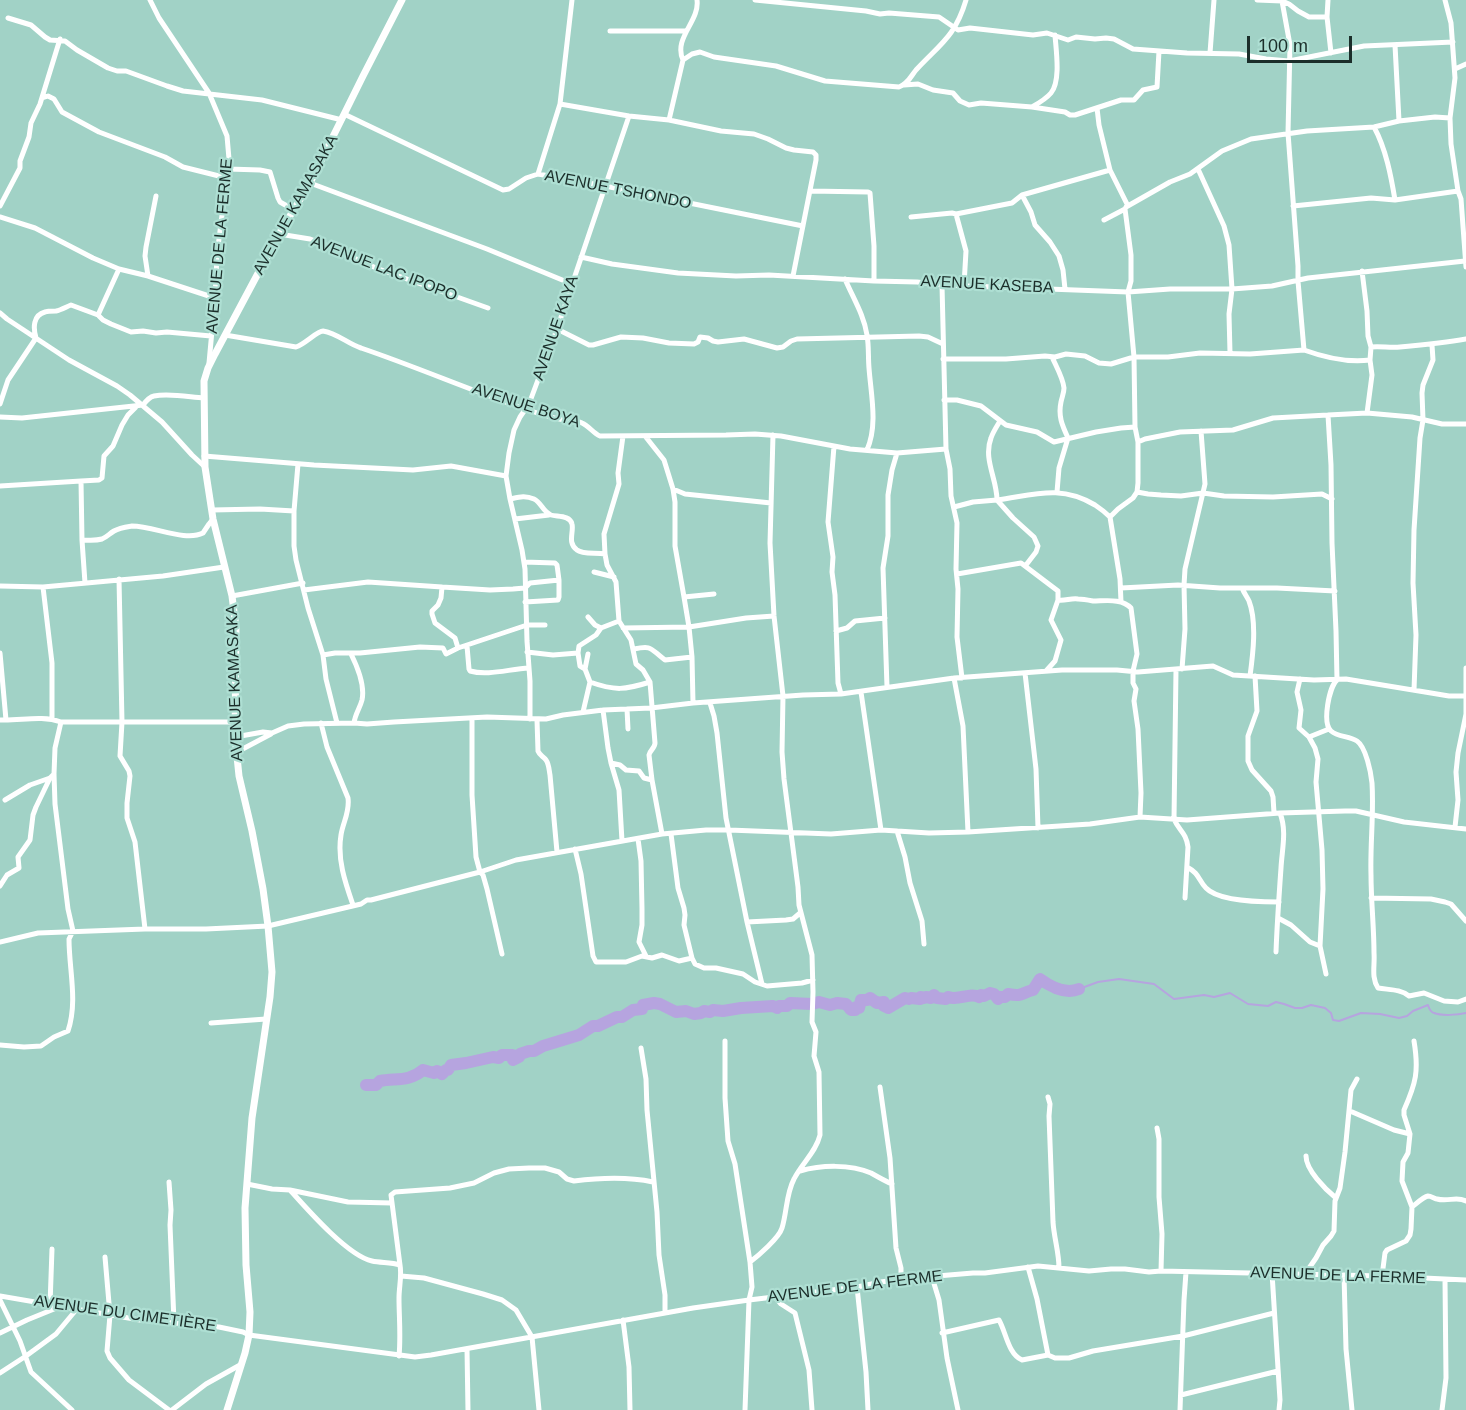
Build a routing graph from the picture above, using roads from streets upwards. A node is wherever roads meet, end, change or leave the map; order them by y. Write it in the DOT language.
graph roads {
  1 [pos="150,0"];
  2 [pos="402,0"];
  3 [pos="572,0"];
  4 [pos="697,0"];
  5 [pos="755,0"];
  6 [pos="966,0"];
  7 [pos="1214,0"];
  8 [pos="1257,0"];
  9 [pos="1328,0"];
  10 [pos="1445,0"];
  11 [pos="1282,1"];
  12 [pos="1327,17"];
  13 [pos="8,18"];
  14 [pos="955,29"];
  15 [pos="610,31"];
  16 [pos="685,31"];
  17 [pos="1055,35"];
  18 [pos="60,39"];
  19 [pos="1453,42"];
  20 [pos="1395,45"];
  21 [pos="1159,51"];
  22 [pos="1331,53"];
  23 [pos="1210,54"];
  24 [pos="683,60"];
  25 [pos="1289,61"];
  26 [pos="1466,64"];
  27 [pos="1455,69"];
  28 [pos="904,85"];
  29 [pos="209,93"];
  30 [pos="42,98"];
  31 [pos="560,104"];
  32 [pos="1032,107"];
  33 [pos="1097,108"];
  34 [pos="628,116"];
  35 [pos="343,117"];
  36 [pos="1450,118"];
  37 [pos="669,120"];
  38 [pos="1399,121"];
  39 [pos="1374,127"];
  40 [pos="1288,133"];
  41 [pos="228,169"];
  42 [pos="1198,169"];
  43 [pos="1110,170"];
  44 [pos="538,174"];
  45 [pos="227,178"];
  46 [pos="310,183"];
  47 [pos="605,186"];
  48 [pos="810,191"];
  49 [pos="1458,191"];
  50 [pos="1022,195"];
  51 [pos="156,196"];
  52 [pos="1395,200"];
  53 [pos="0,206"];
  54 [pos="1293,206"];
  55 [pos="1126,207"];
  56 [pos="294,210"];
  57 [pos="956,214"];
  58 [pos="0,217"];
  59 [pos="911,217"];
  60 [pos="1104,220"];
  61 [pos="803,226"];
  62 [pos="279,234"];
  63 [pos="580,257"];
  64 [pos="1466,264"];
  65 [pos="119,269"];
  66 [pos="1362,271"];
  67 [pos="148,276"];
  68 [pos="792,276"];
  69 [pos="845,279"];
  70 [pos="874,281"];
  71 [pos="1298,281"];
  72 [pos="572,284"];
  73 [pos="942,285"];
  74 [pos="963,285"];
  75 [pos="1065,289"];
  76 [pos="1232,289"];
  77 [pos="1128,292"];
  78 [pos="215,298"];
  79 [pos="489,308"];
  80 [pos="0,313"];
  81 [pos="98,315"];
  82 [pos="557,329"];
  83 [pos="225,335"];
  84 [pos="211,336"];
  85 [pos="868,337"];
  86 [pos="36,338"];
  87 [pos="1466,339"];
  88 [pos="943,344"];
  89 [pos="1432,345"];
  90 [pos="1371,347"];
  91 [pos="1304,350"];
  92 [pos="1230,353"];
  93 [pos="1052,357"];
  94 [pos="1134,357"];
  95 [pos="943,359"];
  96 [pos="1370,360"];
  97 [pos="208,368"];
  98 [pos="204,398"];
  99 [pos="944,399"];
  100 [pos="0,404"];
  101 [pos="140,406"];
  102 [pos="525,409"];
  103 [pos="1367,413"];
  104 [pos="1328,414"];
  105 [pos="0,417"];
  106 [pos="1423,420"];
  107 [pos="1000,421"];
  108 [pos="1466,424"];
  109 [pos="1135,427"];
  110 [pos="1201,431"];
  111 [pos="772,435"];
  112 [pos="623,436"];
  113 [pos="645,436"];
  114 [pos="1068,438"];
  115 [pos="1138,442"];
  116 [pos="834,446"];
  117 [pos="946,449"];
  118 [pos="867,450"];
  119 [pos="897,453"];
  120 [pos="204,456"];
  121 [pos="298,464"];
  122 [pos="205,466"];
  123 [pos="506,476"];
  124 [pos="81,481"];
  125 [pos="0,486"];
  126 [pos="673,489"];
  127 [pos="1057,492"];
  128 [pos="1137,492"];
  129 [pos="1203,494"];
  130 [pos="510,499"];
  131 [pos="1332,499"];
  132 [pos="997,500"];
  133 [pos="771,503"];
  134 [pos="954,507"];
  135 [pos="212,510"];
  136 [pos="294,510"];
  137 [pos="551,515"];
  138 [pos="1110,517"];
  139 [pos="213,519"];
  140 [pos="515,519"];
  141 [pos="82,540"];
  142 [pos="605,554"];
  143 [pos="524,562"];
  144 [pos="1026,565"];
  145 [pos="224,567"];
  146 [pos="594,572"];
  147 [pos="957,574"];
  148 [pos="614,577"];
  149 [pos="119,579"];
  150 [pos="559,580"];
  151 [pos="85,583"];
  152 [pos="303,584"];
  153 [pos="1184,585"];
  154 [pos="0,586"];
  155 [pos="442,586"];
  156 [pos="43,587"];
  157 [pos="525,588"];
  158 [pos="1121,588"];
  159 [pos="1242,588"];
  160 [pos="513,589"];
  161 [pos="304,591"];
  162 [pos="1335,591"];
  163 [pos="714,594"];
  164 [pos="232,596"];
  165 [pos="684,597"];
  166 [pos="525,598"];
  167 [pos="1058,600"];
  168 [pos="1120,602"];
  169 [pos="774,616"];
  170 [pos="588,617"];
  171 [pos="885,618"];
  172 [pos="619,621"];
  173 [pos="527,625"];
  174 [pos="545,625"];
  175 [pos="689,627"];
  176 [pos="601,628"];
  177 [pos="623,628"];
  178 [pos="836,631"];
  179 [pos="467,646"];
  180 [pos="458,648"];
  181 [pos="634,649"];
  182 [pos="527,652"];
  183 [pos="578,652"];
  184 [pos="0,653"];
  185 [pos="351,654"];
  186 [pos="588,654"];
  187 [pos="323,655"];
  188 [pos="692,657"];
  189 [pos="1055,661"];
  190 [pos="529,668"];
  191 [pos="1466,668"];
  192 [pos="585,669"];
  193 [pos="1179,669"];
  194 [pos="1062,670"];
  195 [pos="1046,671"];
  196 [pos="1133,671"];
  197 [pos="1025,673"];
  198 [pos="1252,676"];
  199 [pos="954,678"];
  200 [pos="962,678"];
  201 [pos="1300,679"];
  202 [pos="1337,680"];
  203 [pos="590,682"];
  204 [pos="650,682"];
  205 [pos="887,687"];
  206 [pos="1414,690"];
  207 [pos="861,692"];
  208 [pos="841,694"];
  209 [pos="1466,695"];
  210 [pos="783,696"];
  211 [pos="693,703"];
  212 [pos="710,703"];
  213 [pos="651,708"];
  214 [pos="627,709"];
  215 [pos="603,710"];
  216 [pos="583,712"];
  217 [pos="52,719"];
  218 [pos="472,719"];
  219 [pos="530,719"];
  220 [pos="3,720"];
  221 [pos="537,720"];
  222 [pos="61,722"];
  223 [pos="122,722"];
  224 [pos="235,722"];
  225 [pos="321,723"];
  226 [pos="337,723"];
  227 [pos="354,723"];
  228 [pos="628,729"];
  229 [pos="1329,729"];
  230 [pos="273,733"];
  231 [pos="236,737"];
  232 [pos="1309,737"];
  233 [pos="237,752"];
  234 [pos="611,763"];
  235 [pos="52,776"];
  236 [pos="652,780"];
  237 [pos="1457,781"];
  238 [pos="1466,783"];
  239 [pos="5,800"];
  240 [pos="1320,812"];
  241 [pos="1277,813"];
  242 [pos="1373,815"];
  243 [pos="1140,817"];
  244 [pos="1174,819"];
  245 [pos="1455,827"];
  246 [pos="1038,828"];
  247 [pos="1466,829"];
  248 [pos="729,830"];
  249 [pos="881,830"];
  250 [pos="791,831"];
  251 [pos="897,831"];
  252 [pos="968,832"];
  253 [pos="662,834"];
  254 [pos="671,834"];
  255 [pos="638,838"];
  256 [pos="622,841"];
  257 [pos="575,849"];
  258 [pos="557,852"];
  259 [pos="1187,867"];
  260 [pos="480,872"];
  261 [pos="0,886"];
  262 [pos="1185,898"];
  263 [pos="1371,898"];
  264 [pos="1279,902"];
  265 [pos="353,905"];
  266 [pos="800,913"];
  267 [pos="1278,918"];
  268 [pos="1466,921"];
  269 [pos="747,922"];
  270 [pos="268,926"];
  271 [pos="145,929"];
  272 [pos="72,931"];
  273 [pos="0,942"];
  274 [pos="924,944"];
  275 [pos="1320,946"];
  276 [pos="1276,952"];
  277 [pos="502,954"];
  278 [pos="646,956"];
  279 [pos="692,958"];
  280 [pos="1326,974"];
  281 [pos="813,980"];
  282 [pos="762,984"];
  283 [pos="1466,999"];
  284 [pos="266,1019"];
  285 [pos="211,1023"];
  286 [pos="725,1041"];
  287 [pos="1414,1041"];
  288 [pos="0,1046"];
  289 [pos="641,1048"];
  290 [pos="1357,1079"];
  291 [pos="880,1087"];
  292 [pos="1048,1097"];
  293 [pos="1350,1111"];
  294 [pos="1157,1128"];
  295 [pos="1410,1134"];
  296 [pos="1306,1156"];
  297 [pos="800,1171"];
  298 [pos="169,1182"];
  299 [pos="653,1182"];
  300 [pos="247,1184"];
  301 [pos="892,1184"];
  302 [pos="290,1190"];
  303 [pos="1336,1198"];
  304 [pos="1466,1201"];
  305 [pos="392,1203"];
  306 [pos="1412,1207"];
  307 [pos="52,1249"];
  308 [pos="105,1257"];
  309 [pos="750,1262"];
  310 [pos="400,1265"];
  311 [pos="1028,1267"];
  312 [pos="1059,1268"];
  313 [pos="1161,1271"];
  314 [pos="1186,1272"];
  315 [pos="1272,1273"];
  316 [pos="1305,1274"];
  317 [pos="1344,1275"];
  318 [pos="401,1276"];
  319 [pos="1382,1276"];
  320 [pos="932,1277"];
  321 [pos="901,1279"];
  322 [pos="1445,1280"];
  323 [pos="1466,1280"];
  324 [pos="857,1287"];
  325 [pos="0,1296"];
  326 [pos="775,1297"];
  327 [pos="0,1300"];
  328 [pos="749,1300"];
  329 [pos="50,1305"];
  330 [pos="59,1307"];
  331 [pos="76,1310"];
  332 [pos="665,1313"];
  333 [pos="1274,1313"];
  334 [pos="110,1315"];
  335 [pos="623,1320"];
  336 [pos="174,1322"];
  337 [pos="13,1326"];
  338 [pos="0,1333"];
  339 [pos="942,1333"];
  340 [pos="249,1335"];
  341 [pos="1183,1336"];
  342 [pos="532,1337"];
  343 [pos="467,1349"];
  344 [pos="1048,1355"];
  345 [pos="26,1356"];
  346 [pos="399,1356"];
  347 [pos="240,1365"];
  348 [pos="1278,1371"];
  349 [pos="0,1373"];
  350 [pos="1181,1395"];
  351 [pos="72,1410"];
  352 [pos="170,1410"];
  353 [pos="227,1410"];
  354 [pos="468,1410"];
  355 [pos="539,1410"];
  356 [pos="630,1410"];
  357 [pos="745,1410"];
  358 [pos="812,1410"];
  359 [pos="868,1410"];
  360 [pos="958,1410"];
  361 [pos="1180,1410"];
  362 [pos="1279,1410"];
  363 [pos="1352,1410"];
  364 [pos="1442,1410"];
  1 -- 29 [label="street, AVENUE DE LA FERME"];
  2 -- 35 [label="street, AVENUE KAMASAKA"];
  3 -- 31 [label="street"];
  4 -- 16 [label="street"];
  5 -- 14 [label="street"];
  6 -- 14 [label="street"];
  7 -- 23 [label="street"];
  8 -- 11 [label="street"];
  9 -- 12 [label="street"];
  10 -- 19 [label="street"];
  11 -- 12 [label="street"];
  11 -- 25 [label="street"];
  12 -- 22 [label="street"];
  13 -- 18 [label="street"];
  14 -- 17 [label="street"];
  14 -- 28 [label="street"];
  15 -- 16 [label="street"];
  16 -- 24 [label="street"];
  17 -- 21 [label="street"];
  17 -- 32 [label="street"];
  18 -- 29 [label="street"];
  18 -- 30 [label="street"];
  19 -- 20 [label="street"];
  19 -- 27 [label="street"];
  20 -- 22 [label="street"];
  20 -- 38 [label="street"];
  21 -- 23 [label="street"];
  21 -- 33 [label="street"];
  22 -- 25 [label="street"];
  23 -- 25 [label="street"];
  24 -- 28 [label="street"];
  24 -- 37 [label="street"];
  25 -- 40 [label="street"];
  26 -- 27 [label="street"];
  27 -- 36 [label="street"];
  28 -- 32 [label="street"];
  29 -- 35 [label="street"];
  29 -- 41 [label="street, AVENUE DE LA FERME"];
  30 -- 45 [label="street"];
  30 -- 53 [label="street"];
  31 -- 34 [label="street"];
  31 -- 44 [label="street"];
  32 -- 33 [label="street"];
  33 -- 43 [label="street"];
  34 -- 37 [label="street"];
  34 -- 47 [label="street, AVENUE KAYA"];
  35 -- 44 [label="street, AVENUE TSHONDO"];
  35 -- 46 [label="street, AVENUE KAMASAKA"];
  36 -- 38 [label="street"];
  36 -- 49 [label="street"];
  37 -- 48 [label="street"];
  38 -- 39 [label="street"];
  39 -- 40 [label="street"];
  39 -- 52 [label="street"];
  40 -- 42 [label="street"];
  40 -- 54 [label="street"];
  41 -- 45 [label="street, AVENUE DE LA FERME"];
  41 -- 56 [label="street"];
  42 -- 55 [label="street"];
  42 -- 76 [label="street"];
  43 -- 50 [label="street"];
  43 -- 55 [label="street"];
  44 -- 47 [label="street, AVENUE TSHONDO"];
  45 -- 78 [label="street, AVENUE DE LA FERME"];
  46 -- 56 [label="street, AVENUE KAMASAKA"];
  46 -- 72 [label="street"];
  47 -- 61 [label="street, AVENUE TSHONDO"];
  47 -- 63 [label="street, AVENUE KAYA"];
  48 -- 61 [label="street"];
  48 -- 70 [label="street"];
  49 -- 52 [label="street"];
  49 -- 64 [label="street"];
  50 -- 57 [label="street"];
  50 -- 75 [label="street"];
  51 -- 67 [label="street"];
  52 -- 54 [label="street"];
  54 -- 71 [label="street"];
  55 -- 60 [label="street"];
  55 -- 77 [label="street"];
  56 -- 62 [label="street, AVENUE KAMASAKA"];
  57 -- 59 [label="street"];
  57 -- 74 [label="street"];
  58 -- 65 [label="street"];
  61 -- 68 [label="street"];
  62 -- 79 [label="street, AVENUE LAC IPOPO"];
  62 -- 83 [label="street, AVENUE KAMASAKA"];
  63 -- 68 [label="street, AVENUE KASEBA"];
  63 -- 72 [label="street, AVENUE KAYA"];
  64 -- 66 [label="street, AVENUE KASEBA"];
  65 -- 67 [label="street"];
  65 -- 81 [label="street"];
  66 -- 71 [label="street, AVENUE KASEBA"];
  66 -- 90 [label="street"];
  67 -- 78 [label="street"];
  68 -- 69 [label="street, AVENUE KASEBA"];
  69 -- 70 [label="street, AVENUE KASEBA"];
  69 -- 85 [label="street"];
  70 -- 73 [label="street, AVENUE KASEBA"];
  71 -- 76 [label="street, AVENUE KASEBA"];
  71 -- 91 [label="street"];
  72 -- 82 [label="street, AVENUE KAYA"];
  73 -- 74 [label="street, AVENUE KASEBA"];
  73 -- 88 [label="street"];
  74 -- 75 [label="street, AVENUE KASEBA"];
  75 -- 77 [label="street, AVENUE KASEBA"];
  76 -- 77 [label="street, AVENUE KASEBA"];
  76 -- 92 [label="street"];
  77 -- 94 [label="street"];
  78 -- 84 [label="street, AVENUE DE LA FERME"];
  80 -- 86 [label="street"];
  81 -- 84 [label="street"];
  81 -- 86 [label="street"];
  82 -- 85 [label="street"];
  82 -- 102 [label="street, AVENUE KAYA"];
  83 -- 97 [label="street, AVENUE KAMASAKA"];
  83 -- 102 [label="street, AVENUE BOYA"];
  84 -- 97 [label="street, AVENUE DE LA FERME"];
  85 -- 88 [label="street"];
  85 -- 118 [label="street"];
  86 -- 100 [label="street"];
  86 -- 101 [label="street"];
  87 -- 89 [label="street"];
  88 -- 95 [label="street"];
  89 -- 90 [label="street"];
  89 -- 106 [label="street"];
  90 -- 96 [label="street"];
  91 -- 92 [label="street"];
  91 -- 96 [label="street"];
  92 -- 94 [label="street"];
  93 -- 94 [label="street"];
  93 -- 95 [label="street"];
  93 -- 114 [label="street"];
  94 -- 109 [label="street"];
  95 -- 99 [label="street"];
  96 -- 103 [label="street"];
  97 -- 98 [label="street, AVENUE KAMASAKA"];
  98 -- 101 [label="street"];
  98 -- 120 [label="street, AVENUE KAMASAKA"];
  99 -- 107 [label="street"];
  99 -- 117 [label="street"];
  101 -- 105 [label="street"];
  101 -- 122 [label="street"];
  101 -- 124 [label="street"];
  102 -- 112 [label="street, AVENUE BOYA"];
  102 -- 123 [label="street, AVENUE KAYA"];
  103 -- 104 [label="street"];
  103 -- 106 [label="street"];
  104 -- 110 [label="street"];
  104 -- 131 [label="street"];
  106 -- 108 [label="street"];
  106 -- 206 [label="street"];
  107 -- 114 [label="street"];
  107 -- 132 [label="street"];
  109 -- 114 [label="street"];
  109 -- 115 [label="street"];
  110 -- 115 [label="street"];
  110 -- 129 [label="street"];
  111 -- 113 [label="street, AVENUE BOYA"];
  111 -- 116 [label="street, AVENUE BOYA"];
  111 -- 133 [label="street"];
  112 -- 113 [label="street, AVENUE BOYA"];
  112 -- 142 [label="street"];
  113 -- 126 [label="street"];
  114 -- 127 [label="street"];
  115 -- 128 [label="street"];
  116 -- 118 [label="street, AVENUE BOYA"];
  116 -- 178 [label="street"];
  117 -- 119 [label="street, AVENUE BOYA"];
  117 -- 134 [label="street"];
  118 -- 119 [label="street, AVENUE BOYA"];
  119 -- 171 [label="street"];
  120 -- 121 [label="street"];
  120 -- 122 [label="street, AVENUE KAMASAKA"];
  121 -- 123 [label="street"];
  121 -- 136 [label="street"];
  122 -- 135 [label="street, AVENUE KAMASAKA"];
  123 -- 130 [label="street, AVENUE KAYA"];
  124 -- 125 [label="street"];
  124 -- 141 [label="street"];
  126 -- 133 [label="street"];
  126 -- 165 [label="street"];
  127 -- 132 [label="street"];
  127 -- 138 [label="street"];
  128 -- 129 [label="street"];
  128 -- 138 [label="street"];
  129 -- 131 [label="street"];
  129 -- 153 [label="street"];
  130 -- 137 [label="street"];
  130 -- 140 [label="street, AVENUE KAYA"];
  131 -- 162 [label="street"];
  132 -- 134 [label="street"];
  132 -- 144 [label="street"];
  133 -- 169 [label="street"];
  134 -- 147 [label="street"];
  135 -- 136 [label="street"];
  135 -- 139 [label="street, AVENUE KAMASAKA"];
  136 -- 152 [label="street"];
  137 -- 140 [label="street"];
  137 -- 142 [label="street"];
  138 -- 158 [label="street"];
  139 -- 141 [label="street"];
  139 -- 145 [label="street, AVENUE KAMASAKA"];
  140 -- 143 [label="street, AVENUE KAYA"];
  141 -- 151 [label="street"];
  142 -- 148 [label="street"];
  143 -- 150 [label="street"];
  143 -- 157 [label="street, AVENUE KAYA"];
  144 -- 147 [label="street"];
  144 -- 167 [label="street"];
  145 -- 149 [label="street"];
  145 -- 164 [label="street, AVENUE KAMASAKA"];
  146 -- 148 [label="street"];
  147 -- 200 [label="street"];
  148 -- 172 [label="street"];
  149 -- 151 [label="street"];
  149 -- 223 [label="street"];
  150 -- 157 [label="street"];
  150 -- 166 [label="street"];
  151 -- 156 [label="street"];
  152 -- 161 [label="street"];
  152 -- 164 [label="street"];
  153 -- 158 [label="street"];
  153 -- 159 [label="street"];
  153 -- 193 [label="street"];
  154 -- 156 [label="street"];
  155 -- 160 [label="street"];
  155 -- 161 [label="street"];
  155 -- 180 [label="street"];
  156 -- 217 [label="street"];
  157 -- 160 [label="street"];
  157 -- 166 [label="street, AVENUE KAYA"];
  158 -- 168 [label="street"];
  159 -- 162 [label="street"];
  159 -- 198 [label="street"];
  160 -- 166 [label="street"];
  161 -- 187 [label="street"];
  162 -- 202 [label="street"];
  163 -- 165 [label="street"];
  164 -- 224 [label="street, AVENUE KAMASAKA"];
  165 -- 175 [label="street"];
  166 -- 173 [label="street, AVENUE KAYA"];
  167 -- 168 [label="street"];
  167 -- 189 [label="street"];
  168 -- 196 [label="street"];
  169 -- 175 [label="street"];
  169 -- 210 [label="street"];
  170 -- 176 [label="street"];
  171 -- 178 [label="street"];
  171 -- 205 [label="street"];
  172 -- 176 [label="street"];
  172 -- 177 [label="street"];
  173 -- 174 [label="street"];
  173 -- 179 [label="street"];
  173 -- 182 [label="street, AVENUE KAYA"];
  175 -- 177 [label="street"];
  175 -- 188 [label="street"];
  176 -- 183 [label="street"];
  177 -- 181 [label="street"];
  178 -- 208 [label="street"];
  179 -- 180 [label="street"];
  179 -- 190 [label="street"];
  180 -- 185 [label="street"];
  181 -- 188 [label="street"];
  181 -- 204 [label="street"];
  182 -- 183 [label="street"];
  182 -- 190 [label="street, AVENUE KAYA"];
  183 -- 192 [label="street"];
  184 -- 220 [label="street"];
  185 -- 187 [label="street"];
  185 -- 227 [label="street"];
  186 -- 192 [label="street"];
  187 -- 226 [label="street"];
  188 -- 211 [label="street"];
  189 -- 194 [label="street"];
  189 -- 195 [label="street"];
  190 -- 219 [label="street, AVENUE KAYA"];
  191 -- 209 [label="street"];
  192 -- 203 [label="street"];
  193 -- 196 [label="street"];
  193 -- 198 [label="street"];
  193 -- 244 [label="street"];
  194 -- 195 [label="street"];
  194 -- 196 [label="street"];
  195 -- 197 [label="street"];
  196 -- 243 [label="street"];
  197 -- 200 [label="street"];
  197 -- 246 [label="street"];
  198 -- 201 [label="street"];
  198 -- 241 [label="street"];
  199 -- 200 [label="street"];
  199 -- 205 [label="street"];
  199 -- 252 [label="street"];
  201 -- 202 [label="street"];
  201 -- 232 [label="street"];
  202 -- 206 [label="street"];
  202 -- 229 [label="street"];
  203 -- 204 [label="street"];
  203 -- 216 [label="street"];
  204 -- 213 [label="street"];
  205 -- 207 [label="street"];
  206 -- 209 [label="street"];
  207 -- 208 [label="street"];
  207 -- 249 [label="street"];
  208 -- 210 [label="street"];
  209 -- 237 [label="street"];
  210 -- 212 [label="street"];
  210 -- 250 [label="street"];
  211 -- 212 [label="street"];
  211 -- 213 [label="street"];
  212 -- 248 [label="street"];
  213 -- 214 [label="street"];
  213 -- 236 [label="street"];
  214 -- 215 [label="street"];
  214 -- 228 [label="street"];
  215 -- 216 [label="street"];
  215 -- 234 [label="street"];
  216 -- 221 [label="street"];
  217 -- 220 [label="street"];
  217 -- 222 [label="street"];
  218 -- 219 [label="street"];
  218 -- 227 [label="street"];
  218 -- 260 [label="street"];
  219 -- 221 [label="street"];
  221 -- 258 [label="street"];
  222 -- 223 [label="street"];
  222 -- 235 [label="street"];
  223 -- 224 [label="street"];
  223 -- 271 [label="street"];
  224 -- 231 [label="street, AVENUE KAMASAKA"];
  225 -- 226 [label="street"];
  225 -- 230 [label="street"];
  225 -- 265 [label="street"];
  226 -- 227 [label="street"];
  229 -- 232 [label="street"];
  229 -- 242 [label="street"];
  230 -- 231 [label="street"];
  230 -- 233 [label="street"];
  231 -- 233 [label="street, AVENUE KAMASAKA"];
  232 -- 240 [label="street"];
  233 -- 270 [label="street, AVENUE KAMASAKA"];
  234 -- 236 [label="street"];
  234 -- 256 [label="street"];
  235 -- 239 [label="street"];
  235 -- 261 [label="street"];
  235 -- 272 [label="street"];
  236 -- 253 [label="street"];
  237 -- 238 [label="street"];
  237 -- 245 [label="street"];
  240 -- 241 [label="street"];
  240 -- 242 [label="street"];
  240 -- 275 [label="street"];
  241 -- 244 [label="street"];
  241 -- 264 [label="street"];
  242 -- 245 [label="street"];
  242 -- 263 [label="street"];
  243 -- 244 [label="street"];
  243 -- 246 [label="street"];
  244 -- 259 [label="street"];
  245 -- 247 [label="street"];
  246 -- 252 [label="street"];
  248 -- 250 [label="street"];
  248 -- 254 [label="street"];
  248 -- 269 [label="street"];
  249 -- 250 [label="street"];
  249 -- 251 [label="street"];
  250 -- 266 [label="street"];
  251 -- 252 [label="street"];
  251 -- 274 [label="street"];
  253 -- 254 [label="street"];
  253 -- 255 [label="street"];
  254 -- 279 [label="street"];
  255 -- 256 [label="street"];
  255 -- 278 [label="street"];
  256 -- 257 [label="street"];
  257 -- 258 [label="street"];
  257 -- 278 [label="street"];
  258 -- 260 [label="street"];
  259 -- 262 [label="street"];
  259 -- 264 [label="street"];
  260 -- 265 [label="street"];
  260 -- 277 [label="street"];
  263 -- 268 [label="street"];
  263 -- 283 [label="street"];
  264 -- 267 [label="street"];
  265 -- 270 [label="street"];
  266 -- 269 [label="street"];
  266 -- 281 [label="street"];
  267 -- 275 [label="street"];
  267 -- 276 [label="street"];
  269 -- 282 [label="street"];
  270 -- 271 [label="street"];
  270 -- 284 [label="street, AVENUE KAMASAKA"];
  271 -- 272 [label="street"];
  272 -- 273 [label="street"];
  272 -- 288 [label="street"];
  275 -- 280 [label="street"];
  278 -- 279 [label="street"];
  279 -- 282 [label="street"];
  281 -- 282 [label="street"];
  281 -- 297 [label="street"];
  284 -- 285 [label="street"];
  284 -- 300 [label="street, AVENUE KAMASAKA"];
  286 -- 309 [label="street"];
  287 -- 295 [label="street"];
  289 -- 299 [label="street"];
  290 -- 293 [label="street"];
  291 -- 301 [label="street"];
  292 -- 312 [label="street"];
  293 -- 295 [label="street"];
  293 -- 303 [label="street"];
  294 -- 313 [label="street"];
  295 -- 306 [label="street"];
  296 -- 303 [label="street"];
  297 -- 301 [label="street"];
  297 -- 309 [label="street"];
  298 -- 336 [label="street"];
  299 -- 305 [label="street"];
  299 -- 332 [label="street"];
  300 -- 302 [label="street"];
  300 -- 340 [label="street, AVENUE KAMASAKA"];
  301 -- 321 [label="street"];
  302 -- 305 [label="street"];
  302 -- 310 [label="street"];
  303 -- 316 [label="street"];
  304 -- 306 [label="street"];
  305 -- 310 [label="street"];
  306 -- 319 [label="street"];
  307 -- 329 [label="street"];
  308 -- 334 [label="street"];
  309 -- 328 [label="street"];
  310 -- 318 [label="street"];
  311 -- 312 [label="street, AVENUE DE LA FERME"];
  311 -- 320 [label="street, AVENUE DE LA FERME"];
  311 -- 344 [label="street"];
  312 -- 313 [label="street, AVENUE DE LA FERME"];
  313 -- 314 [label="street, AVENUE DE LA FERME"];
  314 -- 315 [label="street, AVENUE DE LA FERME"];
  314 -- 341 [label="street"];
  315 -- 316 [label="street, AVENUE DE LA FERME"];
  315 -- 333 [label="street"];
  316 -- 317 [label="street, AVENUE DE LA FERME"];
  317 -- 319 [label="street, AVENUE DE LA FERME"];
  317 -- 363 [label="street"];
  318 -- 342 [label="street"];
  318 -- 346 [label="street"];
  319 -- 322 [label="street, AVENUE DE LA FERME"];
  320 -- 321 [label="street, AVENUE DE LA FERME"];
  320 -- 339 [label="street"];
  321 -- 324 [label="street, AVENUE DE LA FERME"];
  322 -- 323 [label="street, AVENUE DE LA FERME"];
  322 -- 364 [label="street"];
  324 -- 326 [label="street, AVENUE DE LA FERME"];
  324 -- 359 [label="street"];
  325 -- 329 [label="street, AVENUE DU CIMETIÈRE"];
  326 -- 328 [label="street, AVENUE DE LA FERME"];
  326 -- 358 [label="street"];
  327 -- 337 [label="street"];
  328 -- 332 [label="street, AVENUE DE LA FERME"];
  328 -- 357 [label="street"];
  329 -- 330 [label="street, AVENUE DU CIMETIÈRE"];
  330 -- 331 [label="street, AVENUE DU CIMETIÈRE"];
  330 -- 337 [label="street"];
  331 -- 334 [label="street, AVENUE DU CIMETIÈRE"];
  331 -- 345 [label="street"];
  332 -- 335 [label="street, AVENUE DE LA FERME"];
  333 -- 341 [label="street"];
  333 -- 348 [label="street"];
  334 -- 336 [label="street, AVENUE DU CIMETIÈRE"];
  334 -- 352 [label="street"];
  335 -- 342 [label="street, AVENUE DE LA FERME"];
  335 -- 356 [label="street"];
  336 -- 340 [label="street, AVENUE DU CIMETIÈRE"];
  337 -- 338 [label="street"];
  337 -- 345 [label="street"];
  339 -- 344 [label="street"];
  339 -- 360 [label="street"];
  340 -- 346 [label="street, AVENUE DE LA FERME"];
  340 -- 347 [label="street, AVENUE KAMASAKA"];
  341 -- 344 [label="street"];
  341 -- 350 [label="street"];
  342 -- 343 [label="street, AVENUE DE LA FERME"];
  342 -- 355 [label="street"];
  343 -- 346 [label="street, AVENUE DE LA FERME"];
  343 -- 354 [label="street"];
  345 -- 349 [label="street"];
  345 -- 351 [label="street"];
  347 -- 352 [label="street"];
  347 -- 353 [label="street, AVENUE KAMASAKA"];
  348 -- 350 [label="street"];
  348 -- 362 [label="street"];
  350 -- 361 [label="street"];
}
